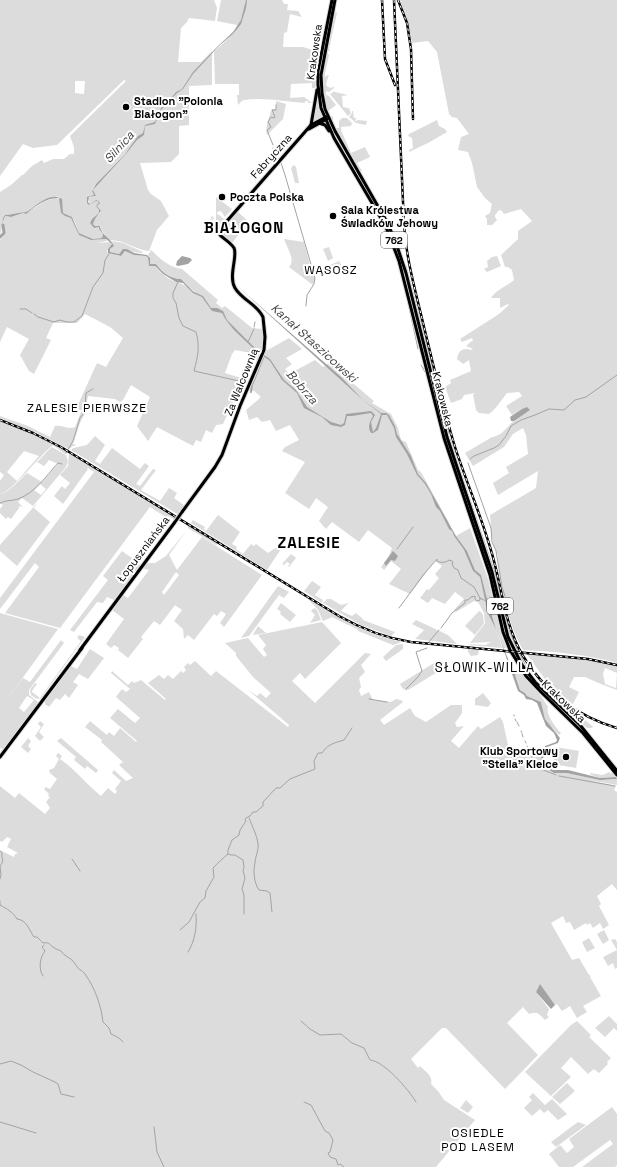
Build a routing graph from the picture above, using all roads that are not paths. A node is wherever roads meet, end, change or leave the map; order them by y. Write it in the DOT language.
graph roads {
  1 [pos="332,0"];
  2 [pos="335,0"];
  3 [pos="318,85"];
  4 [pos="326,118"];
  5 [pos="319,123"];
  6 [pos="311,126"];
  7 [pos="308,129"];
  8 [pos="334,138"];
  9 [pos="235,251"];
  10 [pos="207,478"];
  11 [pos="0,757"];
  12 [pos="616,773"];
  1 -- 3 [label="main road, Krakowska / 762"];
  2 -- 4 [label="main road, Krakowska / 762"];
  3 -- 4 [label="main road, Krakowska / 762"];
  3 -- 6 [label="main road"];
  4 -- 5 [label="main road, Fabryczna"];
  4 -- 6 [label="main road, Fabryczna"];
  4 -- 8 [label="main road, Krakowska / 762"];
  4 -- 12 [label="main road, Krakowska / 762"];
  5 -- 7 [label="main road, Fabryczna"];
  5 -- 8 [label="main road"];
  6 -- 7 [label="main road, Fabryczna"];
  7 -- 9 [label="main road, Fabryczna"];
  8 -- 12 [label="main road, Krakowska / 762"];
  9 -- 10 [label="main road, Za Walcownią"];
  10 -- 11 [label="main road, Łopuszniańska, bridge"];
}
